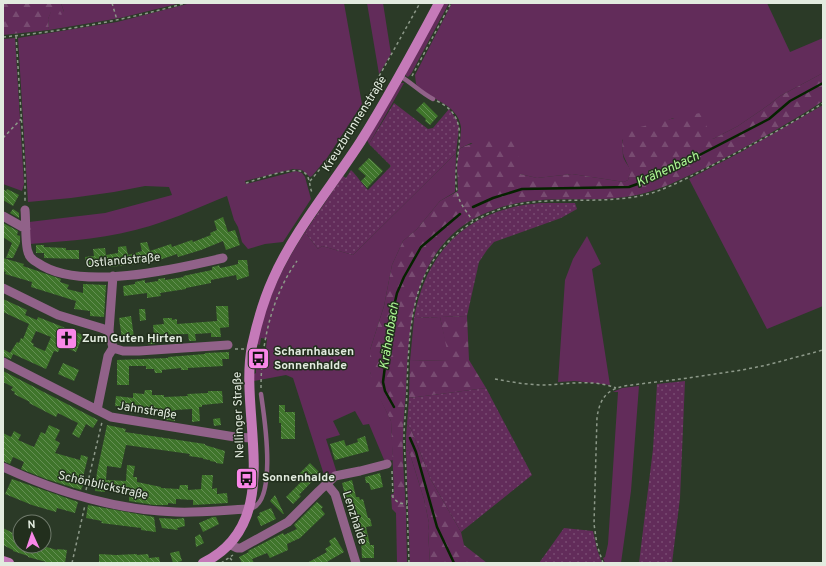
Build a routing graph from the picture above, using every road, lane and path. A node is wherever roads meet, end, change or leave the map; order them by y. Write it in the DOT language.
graph roads {
  1 [pos="112,3"];
  2 [pos="186,3"];
  3 [pos="420,3"];
  4 [pos="439,3"];
  5 [pos="451,3"];
  6 [pos="117,20"];
  7 [pos="16,36"];
  8 [pos="3,37"];
  9 [pos="400,76"];
  10 [pos="409,81"];
  11 [pos="433,99"];
  12 [pos="823,103"];
  13 [pos="21,119"];
  14 [pos="3,138"];
  15 [pos="310,181"];
  16 [pos="246,182"];
  17 [pos="321,200"];
  18 [pos="25,210"];
  19 [pos="3,216"];
  20 [pos="473,221"];
  21 [pos="26,229"];
  22 [pos="286,254"];
  23 [pos="222,258"];
  24 [pos="297,261"];
  25 [pos="113,276"];
  26 [pos="3,288"];
  27 [pos="109,332"];
  28 [pos="228,345"];
  29 [pos="113,348"];
  30 [pos="238,349"];
  31 [pos="242,349"];
  32 [pos="823,350"];
  33 [pos="3,362"];
  34 [pos="495,379"];
  35 [pos="616,388"];
  36 [pos="261,394"];
  37 [pos="100,412"];
  38 [pos="252,438"];
  39 [pos="387,464"];
  40 [pos="3,467"];
  41 [pos="326,484"];
  42 [pos="85,494"];
  43 [pos="407,504"];
  44 [pos="248,509"];
  45 [pos="229,544"];
  46 [pos="3,561"];
  47 [pos="9,563"];
  48 [pos="72,563"];
  49 [pos="203,563"];
  50 [pos="221,563"];
  51 [pos="234,563"];
  52 [pos="356,563"];
  53 [pos="408,563"];
  54 [pos="603,563"];
  1 -- 6 [label="path"];
  2 -- 6 [label="path"];
  3 -- 15 [label="path"];
  4 -- 9 [label="main road, Kreuzbrunnenstraße"];
  5 -- 10 [label="path"];
  6 -- 7 [label="path"];
  7 -- 8 [label="path"];
  7 -- 13 [label="path"];
  9 -- 10 [label="lane"];
  9 -- 17 [label="main road, Kreuzbrunnenstraße"];
  10 -- 11 [label="lane"];
  11 -- 20 [label="path"];
  12 -- 20 [label="path"];
  13 -- 14 [label="path"];
  13 -- 18 [label="path"];
  15 -- 16 [label="path"];
  15 -- 17 [label="path"];
  17 -- 22 [label="main road, Kreuzbrunnenstraße"];
  18 -- 21 [label="street, Ostlandstraße"];
  19 -- 21 [label="street"];
  20 -- 43 [label="path"];
  21 -- 25 [label="street, Ostlandstraße"];
  22 -- 38 [label="main road, Nellinger Straße"];
  23 -- 25 [label="street, Ostlandstraße"];
  24 -- 36 [label="path"];
  25 -- 27 [label="street"];
  26 -- 27 [label="street"];
  27 -- 29 [label="street"];
  28 -- 29 [label="street"];
  29 -- 37 [label="street"];
  30 -- 31 [label="path"];
  32 -- 35 [label="path"];
  33 -- 37 [label="street, Jahnstraße"];
  34 -- 35 [label="path"];
  35 -- 54 [label="path"];
  36 -- 44 [label="lane, Nellinger Straße"];
  37 -- 38 [label="street, Jahnstraße"];
  37 -- 42 [label="path"];
  38 -- 44 [label="main road, Nellinger Straße"];
  39 -- 41 [label="street"];
  39 -- 43 [label="path"];
  40 -- 42 [label="street, Schönblickstraße"];
  41 -- 45 [label="street"];
  41 -- 52 [label="street, Lenzhalde"];
  42 -- 44 [label="street, Schönblickstraße"];
  42 -- 48 [label="path"];
  43 -- 53 [label="path"];
  44 -- 45 [label="main road, Nellinger Straße"];
  45 -- 49 [label="main road, Nellinger Straße"];
  46 -- 47 [label="main road"];
  50 -- 51 [label="path"];
}
